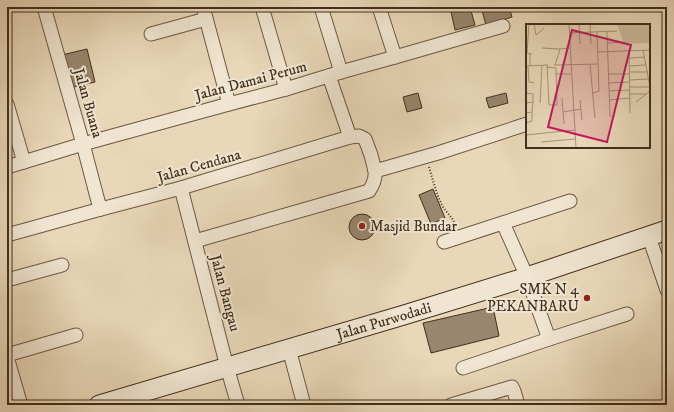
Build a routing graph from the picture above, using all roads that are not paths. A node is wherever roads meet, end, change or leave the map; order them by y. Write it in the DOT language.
graph roads {
  1 [pos="44,7"];
  2 [pos="262,7"];
  3 [pos="321,7"];
  4 [pos="379,7"];
  5 [pos="204,13"];
  6 [pos="503,26"];
  7 [pos="151,34"];
  8 [pos="395,58"];
  9 [pos="335,74"];
  10 [pos="286,89"];
  11 [pos="7,104"];
  12 [pos="229,104"];
  13 [pos="526,124"];
  14 [pos="350,137"];
  15 [pos="83,144"];
  16 [pos="24,162"];
  17 [pos="7,167"];
  18 [pos="375,171"];
  19 [pos="181,188"];
  20 [pos="570,201"];
  21 [pos="101,209"];
  22 [pos="503,223"];
  23 [pos="667,230"];
  24 [pos="7,235"];
  25 [pos="649,237"];
  26 [pos="195,242"];
  27 [pos="444,242"];
  28 [pos="62,265"];
  29 [pos="527,277"];
  30 [pos="7,280"];
  31 [pos="667,290"];
  32 [pos="627,314"];
  33 [pos="76,335"];
  34 [pos="548,339"];
  35 [pos="289,349"];
  36 [pos="7,356"];
  37 [pos="228,367"];
  38 [pos="463,368"];
  39 [pos="21,405"];
  40 [pos="98,405"];
  41 [pos="238,405"];
  42 [pos="304,405"];
  43 [pos="451,405"];
  44 [pos="518,405"];
  1 -- 15 [label="street, Jalan Buana"];
  2 -- 10 [label="street"];
  3 -- 9 [label="street"];
  4 -- 8 [label="street"];
  5 -- 7 [label="street"];
  5 -- 12 [label="street"];
  6 -- 8 [label="street, Jalan Damai Perum"];
  8 -- 9 [label="street, Jalan Damai Perum"];
  9 -- 10 [label="street, Jalan Damai Perum"];
  9 -- 14 [label="street"];
  10 -- 12 [label="street, Jalan Damai Perum"];
  11 -- 16 [label="street"];
  12 -- 15 [label="street, Jalan Damai Perum"];
  13 -- 18 [label="street"];
  14 -- 18 [label="street"];
  14 -- 19 [label="street, Jalan Cendana"];
  15 -- 16 [label="street, Jalan Damai Perum"];
  15 -- 21 [label="street, Jalan Buana"];
  16 -- 17 [label="street, Jalan Damai Perum"];
  18 -- 26 [label="street"];
  19 -- 21 [label="street, Jalan Cendana"];
  19 -- 26 [label="street, Jalan Bangau"];
  20 -- 22 [label="street"];
  21 -- 24 [label="street, Jalan Cendana"];
  22 -- 27 [label="street"];
  22 -- 29 [label="street"];
  23 -- 25 [label="street, Jalan Purwodadi"];
  25 -- 29 [label="street, Jalan Purwodadi"];
  25 -- 31 [label="street"];
  26 -- 37 [label="street, Jalan Bangau"];
  28 -- 30 [label="street"];
  29 -- 34 [label="street"];
  29 -- 35 [label="street, Jalan Purwodadi"];
  32 -- 34 [label="street"];
  33 -- 36 [label="street"];
  34 -- 38 [label="street"];
  35 -- 37 [label="street, Jalan Purwodadi"];
  35 -- 42 [label="street"];
  36 -- 39 [label="street"];
  37 -- 40 [label="street, Jalan Purwodadi"];
  37 -- 41 [label="street, Jalan Bangau"];
  43 -- 44 [label="street"];
}
